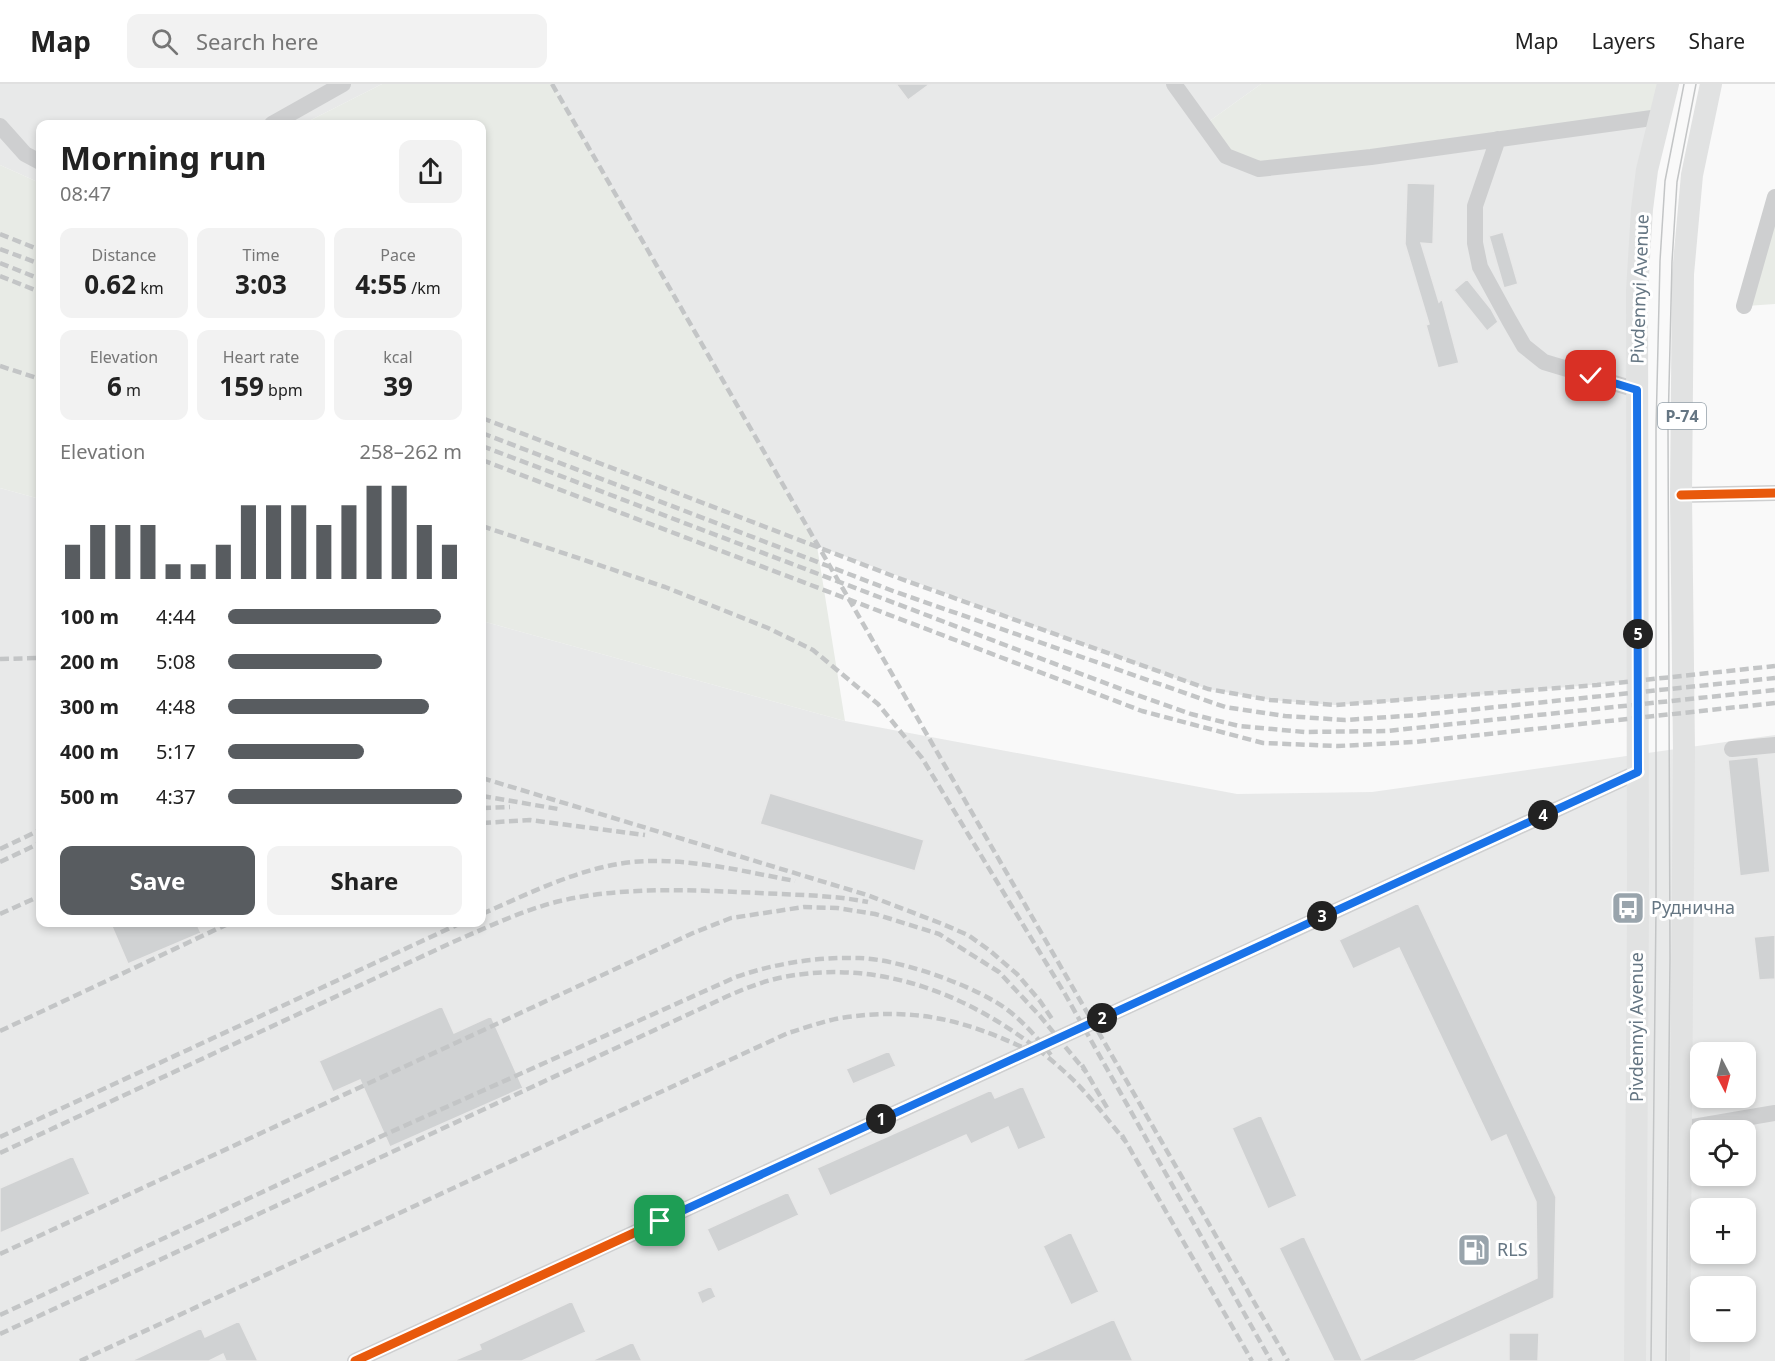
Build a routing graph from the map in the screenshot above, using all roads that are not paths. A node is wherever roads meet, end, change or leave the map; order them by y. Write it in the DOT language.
graph roads {
  1 [pos="343,84"];
  2 [pos="1174,84"];
  3 [pos="1668,84"];
  4 [pos="1711,84"];
  5 [pos="1659,117"];
  6 [pos="279,120"];
  7 [pos="0,126"];
  8 [pos="1498,139"];
  9 [pos="36,160"];
  10 [pos="1775,197"];
  11 [pos="1744,306"];
  12 [pos="1637,390"];
  13 [pos="1775,493"];
  14 [pos="1681,495"];
  15 [pos="1775,745"];
  16 [pos="1732,750"];
  17 [pos="1638,772"];
  18 [pos="1775,1113"];
  19 [pos="1681,1130"];
  20 [pos="355,1361"];
  21 [pos="1635,1361"];
  22 [pos="1679,1361"];
  1 -- 6 [label="street"];
  2 -- 8 [label="street"];
  3 -- 5 [label="main road, Pivdennyi Avenue / Р-74"];
  4 -- 14 [label="main road, Р-74"];
  5 -- 8 [label="street"];
  5 -- 12 [label="main road, Pivdennyi Avenue / Р-74"];
  7 -- 9 [label="street"];
  8 -- 12 [label="street"];
  10 -- 11 [label="street"];
  12 -- 17 [label="main road, Pivdennyi Avenue / Р-74"];
  13 -- 14 [label="street"];
  14 -- 19 [label="main road, Р-74"];
  15 -- 16 [label="street"];
  17 -- 20 [label="street"];
  17 -- 21 [label="main road, Pivdennyi Avenue / Р-74"];
  18 -- 19 [label="street"];
  19 -- 22 [label="main road, Р-74"];
}
